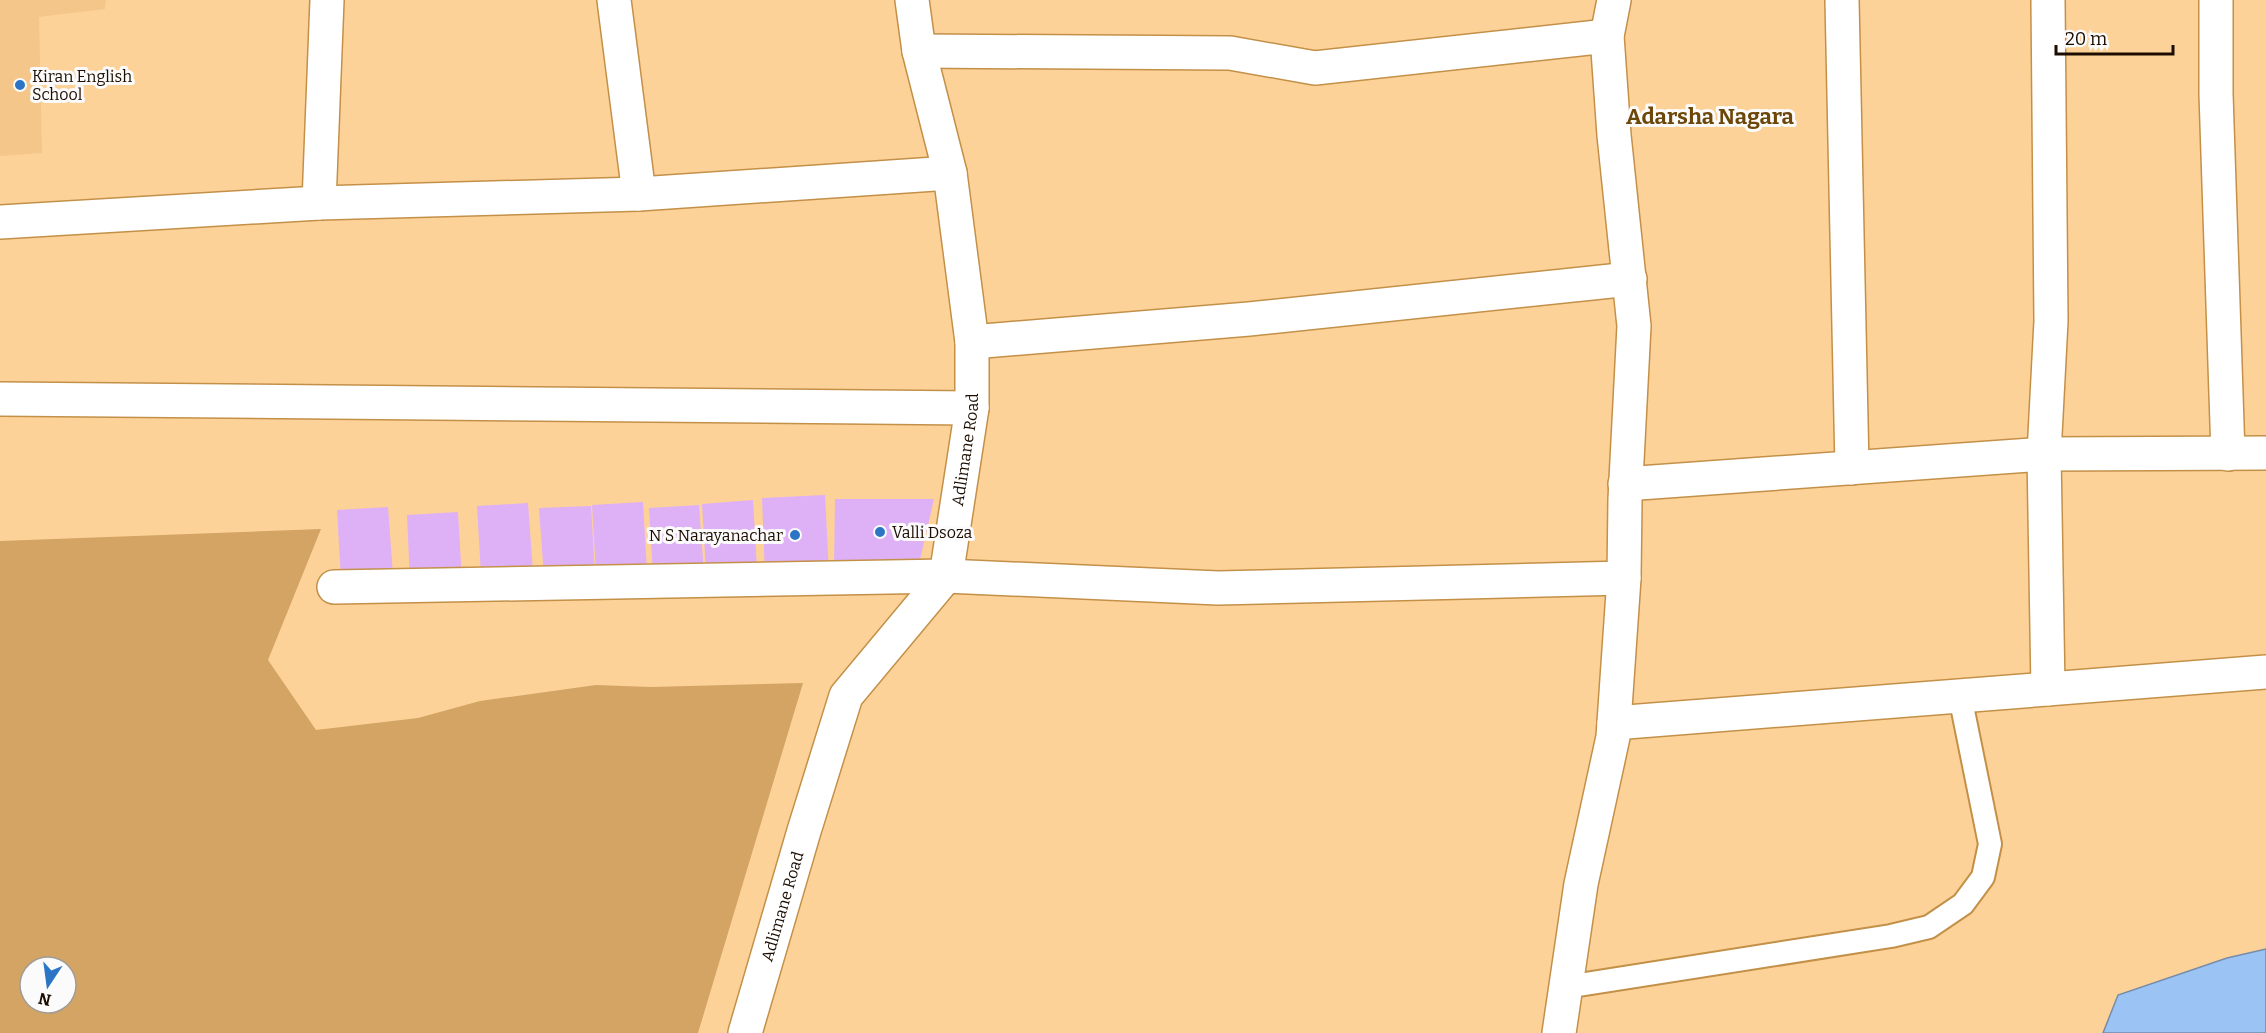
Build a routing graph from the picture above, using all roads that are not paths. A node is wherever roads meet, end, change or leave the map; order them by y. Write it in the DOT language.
graph roads {
  1 [pos="327,0"];
  2 [pos="614,0"];
  3 [pos="912,0"];
  4 [pos="1614,0"];
  5 [pos="1842,0"];
  6 [pos="2048,0"];
  7 [pos="2216,0"];
  8 [pos="1608,36"];
  9 [pos="919,51"];
  10 [pos="950,173"];
  11 [pos="639,195"];
  12 [pos="319,203"];
  13 [pos="0,222"];
  14 [pos="1630,279"];
  15 [pos="972,342"];
  16 [pos="0,399"];
  17 [pos="972,408"];
  18 [pos="2266,453"];
  19 [pos="2044,454"];
  20 [pos="2228,454"];
  21 [pos="1852,468"];
  22 [pos="1625,484"];
  23 [pos="946,576"];
  24 [pos="1624,578"];
  25 [pos="334,587"];
  26 [pos="2266,672"];
  27 [pos="2048,689"];
  28 [pos="1960,696"];
  29 [pos="1614,723"];
  30 [pos="1566,987"];
  31 [pos="745,1033"];
  32 [pos="1559,1033"];
  1 -- 12 [label="street"];
  2 -- 11 [label="street"];
  3 -- 9 [label="street, Adlimane Road"];
  4 -- 8 [label="street"];
  5 -- 21 [label="street"];
  6 -- 19 [label="street"];
  7 -- 20 [label="street"];
  8 -- 9 [label="street"];
  8 -- 14 [label="street"];
  9 -- 10 [label="street, Adlimane Road"];
  10 -- 11 [label="street"];
  10 -- 15 [label="street, Adlimane Road"];
  11 -- 12 [label="street"];
  12 -- 13 [label="street"];
  14 -- 15 [label="street"];
  14 -- 22 [label="street"];
  15 -- 17 [label="street, Adlimane Road"];
  16 -- 17 [label="street"];
  17 -- 23 [label="street, Adlimane Road"];
  18 -- 20 [label="street"];
  19 -- 20 [label="street"];
  19 -- 21 [label="street"];
  19 -- 27 [label="street"];
  21 -- 22 [label="street"];
  22 -- 24 [label="street"];
  23 -- 24 [label="street"];
  23 -- 25 [label="street"];
  23 -- 31 [label="street, Adlimane Road"];
  24 -- 29 [label="street"];
  26 -- 27 [label="street"];
  27 -- 28 [label="street"];
  28 -- 29 [label="street"];
  28 -- 30 [label="lane"];
  29 -- 30 [label="street"];
  30 -- 32 [label="street"];
}
